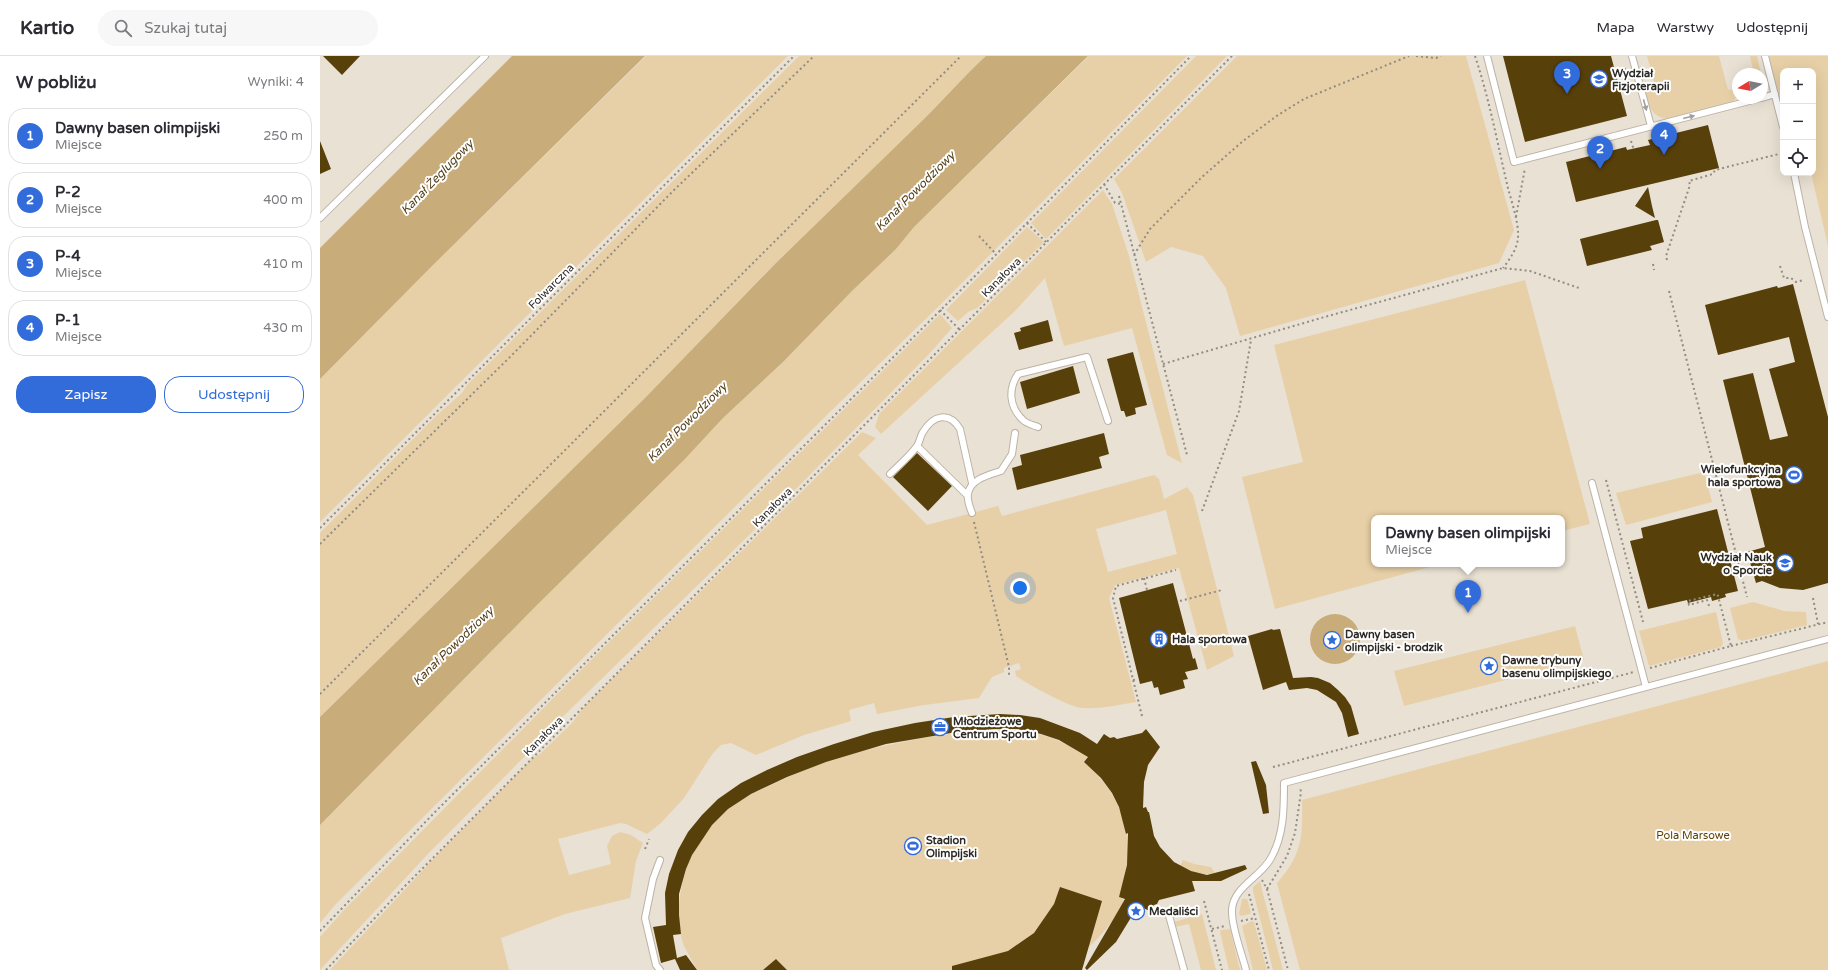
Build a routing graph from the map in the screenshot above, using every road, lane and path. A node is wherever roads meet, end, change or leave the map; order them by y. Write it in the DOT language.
graph roads {
  1 [pos="485,56"];
  2 [pos="794,56"];
  3 [pos="814,56"];
  4 [pos="961,56"];
  5 [pos="1191,56"];
  6 [pos="1232,56"];
  7 [pos="1409,56"];
  8 [pos="1416,56"];
  9 [pos="1442,56"];
  10 [pos="1475,56"];
  11 [pos="1486,56"];
  12 [pos="1632,56"];
  13 [pos="1765,56"];
  14 [pos="1775,94"];
  15 [pos="1768,96"];
  16 [pos="1738,104"];
  17 [pos="1780,115"];
  18 [pos="1651,126"];
  19 [pos="1631,138"];
  20 [pos="1634,150"];
  21 [pos="1780,154"];
  22 [pos="1525,159"];
  23 [pos="1795,176"];
  24 [pos="1104,184"];
  25 [pos="1119,196"];
  26 [pos="1122,204"];
  27 [pos="320,218"];
  28 [pos="1515,218"];
  29 [pos="1026,222"];
  30 [pos="979,236"];
  31 [pos="1046,242"];
  32 [pos="996,254"];
  33 [pos="1134,255"];
  34 [pos="1667,260"];
  35 [pos="1653,264"];
  36 [pos="1780,266"];
  37 [pos="1504,268"];
  38 [pos="1654,270"];
  39 [pos="1804,280"];
  40 [pos="1579,288"];
  41 [pos="1669,291"];
  42 [pos="940,310"];
  43 [pos="1828,317"];
  44 [pos="959,329"];
  45 [pos="1251,340"];
  46 [pos="1163,364"];
  47 [pos="1108,421"];
  48 [pos="1038,427"];
  49 [pos="1015,433"];
  50 [pos="917,446"];
  51 [pos="1187,455"];
  52 [pos="890,474"];
  53 [pos="1606,480"];
  54 [pos="972,483"];
  55 [pos="1592,483"];
  56 [pos="967,495"];
  57 [pos="1202,511"];
  58 [pos="972,513"];
  59 [pos="320,528"];
  60 [pos="320,544"];
  61 [pos="1176,570"];
  62 [pos="1144,578"];
  63 [pos="1147,590"];
  64 [pos="1222,590"];
  65 [pos="1746,597"];
  66 [pos="1813,598"];
  67 [pos="1180,601"];
  68 [pos="1709,606"];
  69 [pos="1122,616"];
  70 [pos="1118,618"];
  71 [pos="1643,622"];
  72 [pos="1828,622"];
  73 [pos="1818,624"];
  74 [pos="1828,640"];
  75 [pos="1732,646"];
  76 [pos="1641,671"];
  77 [pos="1009,676"];
  78 [pos="1138,679"];
  79 [pos="1134,680"];
  80 [pos="1646,687"];
  81 [pos="320,694"];
  82 [pos="1142,716"];
  83 [pos="1273,767"];
  84 [pos="649,839"];
  85 [pos="645,849"];
  86 [pos="660,860"];
  87 [pos="1259,874"];
  88 [pos="1246,884"];
  89 [pos="1204,901"];
  90 [pos="1168,912"];
  91 [pos="320,931"];
  92 [pos="326,970"];
  93 [pos="660,970"];
  94 [pos="1184,970"];
  95 [pos="1222,970"];
  96 [pos="1246,970"];
  97 [pos="1269,970"];
  98 [pos="1288,970"];
  1 -- 27 [label="lane"];
  2 -- 59 [label="path, Folwarczna"];
  3 -- 60 [label="path"];
  4 -- 81 [label="path"];
  5 -- 29 [label="path"];
  6 -- 24 [label="path, Kanałowa"];
  7 -- 33 [label="path"];
  8 -- 9 [label="path"];
  10 -- 28 [label="path"];
  11 -- 22 [label="lane"];
  12 -- 18 [label="lane, one-way"];
  13 -- 14 [label="lane"];
  14 -- 15 [label="lane"];
  14 -- 17 [label="lane"];
  18 -- 16 [label="lane, one-way"];
  18 -- 22 [label="lane"];
  19 -- 20 [label="path"];
  21 -- 34 [label="path"];
  22 -- 28 [label="path"];
  23 -- 43 [label="lane"];
  24 -- 26 [label="path"];
  24 -- 31 [label="path, Kanałowa"];
  25 -- 26 [label="path"];
  26 -- 33 [label="path"];
  28 -- 37 [label="path"];
  29 -- 31 [label="path"];
  29 -- 32 [label="path"];
  30 -- 32 [label="path"];
  31 -- 44 [label="path, Kanałowa"];
  32 -- 42 [label="path"];
  33 -- 46 [label="path"];
  35 -- 38 [label="path"];
  36 -- 39 [label="path"];
  37 -- 40 [label="path"];
  37 -- 45 [label="path"];
  41 -- 65 [label="path"];
  42 -- 44 [label="path"];
  42 -- 91 [label="path"];
  44 -- 92 [label="path, Kanałowa"];
  45 -- 46 [label="path"];
  45 -- 57 [label="path"];
  46 -- 51 [label="path"];
  47 -- 48 [label="lane"];
  49 -- 54 [label="lane"];
  50 -- 52 [label="lane"];
  50 -- 54 [label="lane"];
  50 -- 56 [label="lane"];
  53 -- 71 [label="path"];
  54 -- 56 [label="lane"];
  55 -- 76 [label="lane"];
  56 -- 58 [label="lane"];
  58 -- 77 [label="path"];
  61 -- 62 [label="path"];
  62 -- 63 [label="path"];
  62 -- 70 [label="path"];
  64 -- 67 [label="path"];
  66 -- 73 [label="path"];
  68 -- 75 [label="path"];
  69 -- 70 [label="path"];
  70 -- 79 [label="path"];
  72 -- 73 [label="path"];
  73 -- 75 [label="path"];
  74 -- 80 [label="lane"];
  75 -- 76 [label="path"];
  76 -- 80 [label="lane"];
  76 -- 83 [label="path"];
  78 -- 79 [label="path"];
  79 -- 82 [label="path"];
  80 -- 87 [label="lane"];
  84 -- 85 [label="path"];
  86 -- 93 [label="lane"];
  87 -- 88 [label="lane"];
  87 -- 98 [label="path"];
  88 -- 96 [label="lane"];
  88 -- 97 [label="path"];
  89 -- 95 [label="path"];
  90 -- 94 [label="lane"];
}
